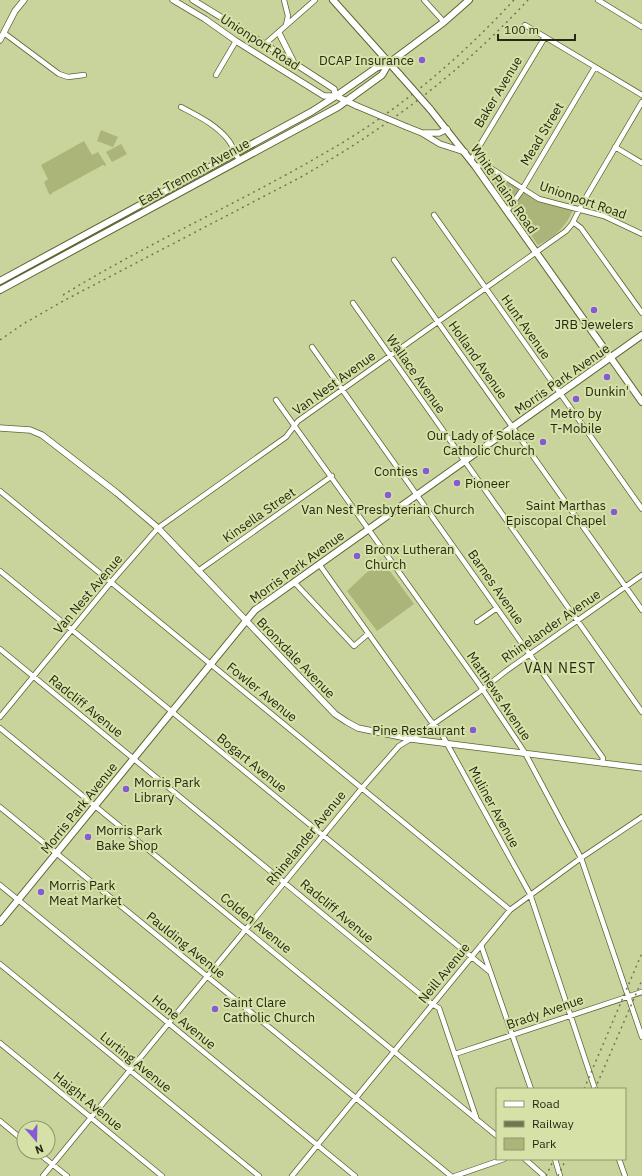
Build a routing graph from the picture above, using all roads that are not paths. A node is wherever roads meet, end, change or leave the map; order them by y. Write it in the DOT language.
graph roads {
  1 [pos="24,0"];
  2 [pos="173,0"];
  3 [pos="193,0"];
  4 [pos="284,0"];
  5 [pos="315,0"];
  6 [pos="333,0"];
  7 [pos="424,0"];
  8 [pos="469,0"];
  9 [pos="598,0"];
  10 [pos="444,22"];
  11 [pos="526,25"];
  12 [pos="285,27"];
  13 [pos="642,27"];
  14 [pos="4,33"];
  15 [pos="279,33"];
  16 [pos="545,37"];
  17 [pos="0,40"];
  18 [pos="236,41"];
  19 [pos="265,44"];
  20 [pos="389,63"];
  21 [pos="294,64"];
  22 [pos="595,67"];
  23 [pos="216,74"];
  24 [pos="84,75"];
  25 [pos="642,95"];
  26 [pos="336,96"];
  27 [pos="347,101"];
  28 [pos="642,102"];
  29 [pos="181,106"];
  30 [pos="447,129"];
  31 [pos="422,133"];
  32 [pos="615,147"];
  33 [pos="465,152"];
  34 [pos="236,154"];
  35 [pos="239,160"];
  36 [pos="470,160"];
  37 [pos="642,163"];
  38 [pos="475,166"];
  39 [pos="522,189"];
  40 [pos="146,202"];
  41 [pos="149,209"];
  42 [pos="579,210"];
  43 [pos="507,211"];
  44 [pos="434,216"];
  45 [pos="118,217"];
  46 [pos="574,222"];
  47 [pos="122,224"];
  48 [pos="87,234"];
  49 [pos="642,234"];
  50 [pos="91,241"];
  51 [pos="536,253"];
  52 [pos="38,260"];
  53 [pos="394,260"];
  54 [pos="42,267"];
  55 [pos="0,281"];
  56 [pos="486,288"];
  57 [pos="0,290"];
  58 [pos="353,303"];
  59 [pos="642,314"];
  60 [pos="438,322"];
  61 [pos="642,335"];
  62 [pos="312,347"];
  63 [pos="390,356"];
  64 [pos="611,358"];
  65 [pos="342,390"];
  66 [pos="560,394"];
  67 [pos="276,400"];
  68 [pos="642,402"];
  69 [pos="295,425"];
  70 [pos="0,428"];
  71 [pos="512,428"];
  72 [pos="464,461"];
  73 [pos="332,476"];
  74 [pos="0,491"];
  75 [pos="417,495"];
  76 [pos="642,509"];
  77 [pos="158,528"];
  78 [pos="369,529"];
  79 [pos="319,564"];
  80 [pos="0,571"];
  81 [pos="198,571"];
  82 [pos="642,575"];
  83 [pos="110,582"];
  84 [pos="294,582"];
  85 [pos="625,587"];
  86 [pos="497,608"];
  87 [pos="642,610"];
  88 [pos="577,620"];
  89 [pos="246,621"];
  90 [pos="477,622"];
  91 [pos="72,629"];
  92 [pos="368,634"];
  93 [pos="0,649"];
  94 [pos="529,654"];
  95 [pos="211,665"];
  96 [pos="33,676"];
  97 [pos="483,690"];
  98 [pos="172,712"];
  99 [pos="642,712"];
  100 [pos="0,717"];
  101 [pos="433,724"];
  102 [pos="0,728"];
  103 [pos="411,739"];
  104 [pos="447,744"];
  105 [pos="525,754"];
  106 [pos="134,759"];
  107 [pos="602,763"];
  108 [pos="642,768"];
  109 [pos="362,788"];
  110 [pos="95,806"];
  111 [pos="0,807"];
  112 [pos="642,817"];
  113 [pos="323,835"];
  114 [pos="56,853"];
  115 [pos="581,858"];
  116 [pos="284,882"];
  117 [pos="0,885"];
  118 [pos="530,894"];
  119 [pos="18,900"];
  120 [pos="510,910"];
  121 [pos="0,922"];
  122 [pos="246,929"];
  123 [pos="481,945"];
  124 [pos="472,957"];
  125 [pos="0,964"];
  126 [pos="490,972"];
  127 [pos="207,976"];
  128 [pos="642,992"];
  129 [pos="628,996"];
  130 [pos="432,1004"];
  131 [pos="570,1016"];
  132 [pos="168,1023"];
  133 [pos="513,1035"];
  134 [pos="642,1037"];
  135 [pos="0,1043"];
  136 [pos="394,1051"];
  137 [pos="455,1054"];
  138 [pos="130,1070"];
  139 [pos="531,1088"];
  140 [pos="595,1088"];
  141 [pos="356,1098"];
  142 [pos="471,1102"];
  143 [pos="461,1106"];
  144 [pos="91,1118"];
  145 [pos="477,1120"];
  146 [pos="0,1121"];
  147 [pos="16,1134"];
  148 [pos="496,1135"];
  149 [pos="317,1145"];
  150 [pos="47,1160"];
  151 [pos="501,1160"];
  152 [pos="526,1160"];
  153 [pos="554,1160"];
  154 [pos="619,1160"];
  155 [pos="53,1165"];
  156 [pos="43,1176"];
  157 [pos="66,1176"];
  158 [pos="162,1176"];
  159 [pos="259,1176"];
  160 [pos="292,1176"];
  161 [pos="355,1176"];
  162 [pos="451,1176"];
  163 [pos="455,1176"];
  164 [pos="544,1176"];
  165 [pos="560,1176"];
  166 [pos="624,1176"];
  1 -- 14 [label="street"];
  2 -- 18 [label="street, Unionport Road"];
  3 -- 19 [label="street, Unionport Road"];
  4 -- 12 [label="street"];
  5 -- 12 [label="street"];
  6 -- 20 [label="main road, White Plains Road"];
  7 -- 10 [label="street"];
  8 -- 10 [label="main road, East Tremont Avenue"];
  9 -- 13 [label="street"];
  10 -- 20 [label="main road, East Tremont Avenue"];
  11 -- 16 [label="street"];
  12 -- 15 [label="street"];
  14 -- 17 [label="street"];
  14 -- 24 [label="street"];
  15 -- 19 [label="street"];
  15 -- 21 [label="street"];
  16 -- 22 [label="street"];
  16 -- 36 [label="street, Baker Avenue"];
  18 -- 23 [label="street"];
  18 -- 26 [label="street, Unionport Road"];
  19 -- 21 [label="street, Unionport Road"];
  20 -- 26 [label="main road, East Tremont Avenue"];
  20 -- 27 [label="main road, East Tremont Avenue"];
  20 -- 30 [label="main road, White Plains Road, bridge"];
  21 -- 26 [label="street, Unionport Road"];
  22 -- 25 [label="street"];
  22 -- 39 [label="street, Mead Street"];
  26 -- 27 [label="street, Unionport Road"];
  26 -- 34 [label="main road, East Tremont Avenue"];
  27 -- 31 [label="street, Unionport Road, bridge"];
  27 -- 35 [label="main road, East Tremont Avenue"];
  28 -- 32 [label="street, Van Nest Avenue"];
  29 -- 34 [label="street"];
  30 -- 31 [label="street, Unionport Road"];
  30 -- 33 [label="main road, White Plains Road"];
  31 -- 33 [label="street, Unionport Road"];
  32 -- 37 [label="street"];
  32 -- 42 [label="street, Van Nest Avenue"];
  33 -- 36 [label="main road, White Plains Road"];
  34 -- 35 [label="street"];
  34 -- 40 [label="main road, East Tremont Avenue"];
  35 -- 41 [label="main road, East Tremont Avenue"];
  36 -- 38 [label="main road, White Plains Road"];
  38 -- 39 [label="street, Unionport Road"];
  38 -- 43 [label="main road, White Plains Road"];
  39 -- 42 [label="street, Unionport Road"];
  39 -- 43 [label="street, Mead Street"];
  40 -- 41 [label="main road"];
  40 -- 45 [label="main road, East Tremont Avenue"];
  41 -- 47 [label="main road, East Tremont Avenue"];
  42 -- 46 [label="street, Van Nest Avenue"];
  42 -- 49 [label="street, Unionport Road"];
  43 -- 51 [label="main road, White Plains Road"];
  44 -- 56 [label="street, Hunt Avenue"];
  45 -- 47 [label="main road"];
  45 -- 48 [label="main road, East Tremont Avenue"];
  46 -- 51 [label="street, Van Nest Avenue"];
  46 -- 59 [label="street"];
  47 -- 50 [label="main road, East Tremont Avenue"];
  48 -- 50 [label="main road"];
  48 -- 52 [label="main road, East Tremont Avenue"];
  50 -- 54 [label="main road, East Tremont Avenue"];
  51 -- 56 [label="street, Van Nest Avenue"];
  51 -- 64 [label="main road, White Plains Road"];
  52 -- 54 [label="main road"];
  52 -- 55 [label="main road, East Tremont Avenue"];
  53 -- 60 [label="street, Holland Avenue"];
  54 -- 57 [label="main road, East Tremont Avenue"];
  56 -- 60 [label="street, Van Nest Avenue"];
  56 -- 66 [label="street, Hunt Avenue"];
  58 -- 63 [label="street, Wallace Avenue"];
  60 -- 63 [label="street, Van Nest Avenue"];
  60 -- 71 [label="street, Holland Avenue"];
  61 -- 64 [label="main road, Morris Park Avenue"];
  62 -- 65 [label="street, Barnes Avenue"];
  63 -- 65 [label="street, Van Nest Avenue"];
  63 -- 72 [label="street, Wallace Avenue"];
  64 -- 66 [label="main road, Morris Park Avenue"];
  64 -- 68 [label="main road, White Plains Road"];
  65 -- 69 [label="street, Van Nest Avenue"];
  65 -- 75 [label="street, Barnes Avenue"];
  66 -- 71 [label="main road, Morris Park Avenue"];
  66 -- 76 [label="street, Hunt Avenue"];
  67 -- 69 [label="street, Matthews Avenue"];
  69 -- 73 [label="street, Matthews Avenue"];
  69 -- 77 [label="street, Van Nest Avenue"];
  70 -- 77 [label="street, Bronxdale Avenue"];
  71 -- 72 [label="main road, Morris Park Avenue"];
  71 -- 85 [label="street, Holland Avenue"];
  72 -- 75 [label="main road, Morris Park Avenue"];
  72 -- 88 [label="street, Wallace Avenue"];
  73 -- 78 [label="street, Matthews Avenue"];
  73 -- 81 [label="street, Kinsella Street"];
  74 -- 83 [label="street, Fowler Avenue"];
  75 -- 78 [label="main road, Morris Park Avenue"];
  75 -- 86 [label="street, Barnes Avenue"];
  77 -- 81 [label="street, Bronxdale Avenue"];
  77 -- 83 [label="street, Van Nest Avenue"];
  78 -- 79 [label="main road, Morris Park Avenue"];
  78 -- 97 [label="street, Matthews Avenue"];
  79 -- 84 [label="main road, Morris Park Avenue"];
  79 -- 92 [label="street, Muliner Avenue"];
  80 -- 91 [label="street, Bogart Avenue"];
  81 -- 89 [label="street, Bronxdale Avenue"];
  82 -- 85 [label="street, Rhinelander Avenue"];
  83 -- 91 [label="street, Van Nest Avenue"];
  83 -- 95 [label="street, Fowler Avenue"];
  84 -- 89 [label="main road, Morris Park Avenue"];
  84 -- 92 [label="street"];
  85 -- 87 [label="street, Holland Avenue"];
  85 -- 88 [label="street, Rhinelander Avenue"];
  86 -- 90 [label="street"];
  86 -- 94 [label="street, Barnes Avenue"];
  88 -- 94 [label="street, Rhinelander Avenue"];
  88 -- 99 [label="street, Wallace Avenue"];
  89 -- 95 [label="main road, Morris Park Avenue"];
  89 -- 103 [label="street, Bronxdale Avenue"];
  91 -- 96 [label="street, Van Nest Avenue"];
  91 -- 98 [label="street, Bogart Avenue"];
  92 -- 101 [label="street, Muliner Avenue"];
  93 -- 96 [label="street, Radcliff Avenue"];
  94 -- 97 [label="street, Rhinelander Avenue"];
  94 -- 107 [label="street, Barnes Avenue"];
  95 -- 98 [label="main road, Morris Park Avenue"];
  95 -- 109 [label="street, Fowler Avenue"];
  96 -- 100 [label="street, Van Nest Avenue"];
  96 -- 106 [label="street, Radcliff Avenue"];
  97 -- 101 [label="street, Rhinelander Avenue"];
  97 -- 105 [label="street, Matthews Avenue"];
  98 -- 106 [label="main road, Morris Park Avenue"];
  98 -- 113 [label="street, Bogart Avenue"];
  101 -- 103 [label="street, Rhinelander Avenue"];
  101 -- 104 [label="street, Muliner Avenue"];
  102 -- 110 [label="street, Colden Avenue"];
  103 -- 104 [label="street, Bronxdale Avenue"];
  103 -- 109 [label="street, Rhinelander Avenue"];
  104 -- 105 [label="street, Bronxdale Avenue"];
  104 -- 118 [label="street, Muliner Avenue"];
  105 -- 107 [label="street, Bronxdale Avenue"];
  105 -- 115 [label="street, Matthews Avenue"];
  106 -- 110 [label="main road, Morris Park Avenue"];
  106 -- 116 [label="street, Radcliff Avenue"];
  107 -- 108 [label="street, Bronxdale Avenue"];
  109 -- 113 [label="street, Rhinelander Avenue"];
  109 -- 120 [label="street, Fowler Avenue"];
  110 -- 114 [label="main road, Morris Park Avenue"];
  110 -- 122 [label="street, Colden Avenue"];
  111 -- 114 [label="street, Paulding Avenue"];
  112 -- 115 [label="street, Neill Avenue"];
  113 -- 116 [label="street, Rhinelander Avenue"];
  113 -- 124 [label="street, Bogart Avenue"];
  114 -- 119 [label="main road, Morris Park Avenue"];
  114 -- 127 [label="street, Paulding Avenue"];
  115 -- 118 [label="street, Neill Avenue"];
  115 -- 129 [label="street, Matthews Avenue"];
  116 -- 122 [label="street, Rhinelander Avenue"];
  116 -- 130 [label="street, Radcliff Avenue"];
  117 -- 119 [label="street, Hone Avenue"];
  118 -- 120 [label="street, Neill Avenue"];
  118 -- 131 [label="street, Muliner Avenue"];
  119 -- 121 [label="main road, Morris Park Avenue"];
  119 -- 132 [label="street, Hone Avenue"];
  120 -- 123 [label="street, Neill Avenue"];
  122 -- 127 [label="street, Rhinelander Avenue"];
  122 -- 136 [label="street, Colden Avenue"];
  123 -- 124 [label="street, Neill Avenue"];
  123 -- 126 [label="street"];
  124 -- 126 [label="street, Bogart Avenue"];
  124 -- 130 [label="street, Neill Avenue"];
  125 -- 138 [label="street, Lurting Avenue"];
  126 -- 133 [label="street"];
  127 -- 132 [label="street, Rhinelander Avenue"];
  127 -- 141 [label="street, Paulding Avenue"];
  128 -- 129 [label="street, Brady Avenue"];
  129 -- 131 [label="street, Brady Avenue"];
  129 -- 134 [label="street, Matthews Avenue"];
  130 -- 136 [label="street, Neill Avenue"];
  130 -- 137 [label="street, Radcliff Avenue"];
  131 -- 133 [label="street, Brady Avenue"];
  131 -- 140 [label="street, Muliner Avenue"];
  132 -- 138 [label="street, Rhinelander Avenue"];
  132 -- 149 [label="street, Hone Avenue"];
  133 -- 137 [label="street, Brady Avenue"];
  133 -- 139 [label="street"];
  135 -- 144 [label="street, Haight Avenue"];
  136 -- 141 [label="street, Neill Avenue"];
  136 -- 143 [label="street, Colden Avenue"];
  137 -- 142 [label="street, Radcliff Avenue"];
  138 -- 144 [label="street, Rhinelander Avenue"];
  138 -- 159 [label="street, Lurting Avenue"];
  141 -- 149 [label="street, Neill Avenue"];
  141 -- 162 [label="street, Paulding Avenue"];
  142 -- 143 [label="street"];
  142 -- 145 [label="street, Radcliff Avenue"];
  143 -- 145 [label="street, Colden Avenue"];
  144 -- 155 [label="street, Rhinelander Avenue"];
  144 -- 158 [label="street, Haight Avenue"];
  145 -- 148 [label="street, Colden Avenue"];
  146 -- 147 [label="street"];
  149 -- 160 [label="street, Neill Avenue"];
  149 -- 161 [label="street, Hone Avenue"];
  150 -- 155 [label="street"];
  151 -- 163 [label="street"];
  152 -- 164 [label="street"];
  153 -- 165 [label="street"];
  154 -- 166 [label="street"];
  155 -- 156 [label="street, Rhinelander Avenue"];
  155 -- 157 [label="street"];
}
